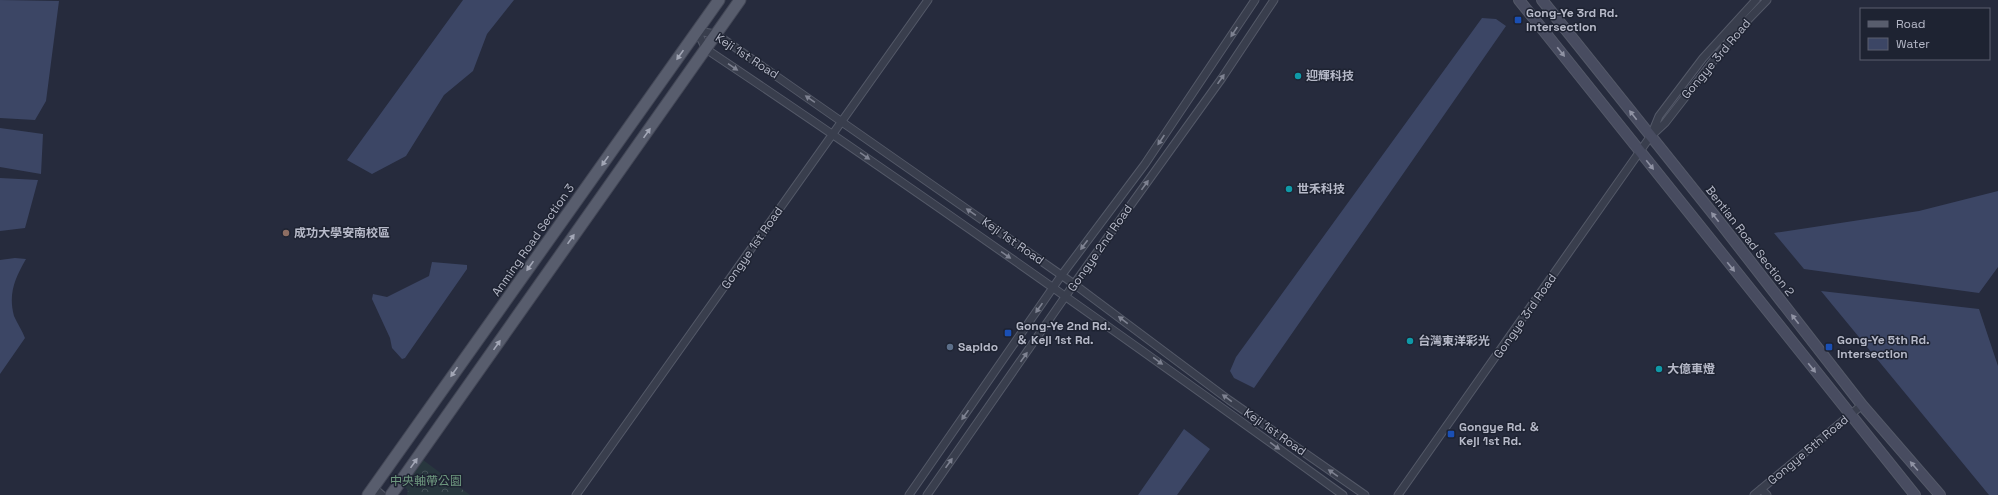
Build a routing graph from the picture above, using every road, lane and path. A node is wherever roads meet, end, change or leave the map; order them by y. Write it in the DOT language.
graph roads {
  1 [pos="719,0"];
  2 [pos="740,0"];
  3 [pos="928,0"];
  4 [pos="1255,0"];
  5 [pos="1274,0"];
  6 [pos="1519,0"];
  7 [pos="1542,0"];
  8 [pos="1756,0"];
  9 [pos="1767,0"];
  10 [pos="697,31"];
  11 [pos="716,34"];
  12 [pos="1724,35"];
  13 [pos="1730,40"];
  14 [pos="706,49"];
  15 [pos="1708,53"];
  16 [pos="1715,58"];
  17 [pos="842,121"];
  18 [pos="833,134"];
  19 [pos="1650,137"];
  20 [pos="1640,152"];
  21 [pos="1062,276"];
  22 [pos="1074,284"];
  23 [pos="1053,288"];
  24 [pos="1066,296"];
  25 [pos="1862,405"];
  26 [pos="1850,414"];
  27 [pos="1761,489"];
  28 [pos="370,491"];
  29 [pos="382,495"];
  30 [pos="392,495"];
  31 [pos="576,495"];
  32 [pos="909,495"];
  33 [pos="927,495"];
  34 [pos="1342,495"];
  35 [pos="1365,495"];
  36 [pos="1398,495"];
  37 [pos="1754,495"];
  38 [pos="1767,495"];
  39 [pos="1915,495"];
  40 [pos="1940,495"];
  1 -- 10 [label="main road, Anming Road Section 3"];
  2 -- 11 [label="main road"];
  3 -- 17 [label="street, Gongye 1st Road"];
  4 -- 21 [label="street, Gongye 2nd Road, one-way"];
  22 -- 5 [label="street, Gongye 2nd Road, one-way"];
  6 -- 20 [label="street, one-way"];
  19 -- 7 [label="street, Bentian Road Section 2, one-way"];
  8 -- 12 [label="street, Gongye 3rd Road"];
  9 -- 13 [label="street, Gongye 3rd Road"];
  10 -- 11 [label="street, Keji 1st Road"];
  10 -- 14 [label="street, Keji 1st Road"];
  10 -- 28 [label="main road, Anming Road Section 3, one-way"];
  11 -- 14 [label="main road"];
  17 -- 11 [label="street, Keji 1st Road, one-way"];
  12 -- 13 [label="street"];
  12 -- 15 [label="street, Gongye 3rd Road"];
  13 -- 16 [label="street, Gongye 3rd Road"];
  14 -- 18 [label="street, Keji 1st Road, one-way"];
  30 -- 14 [label="main road, one-way"];
  15 -- 16 [label="street"];
  15 -- 19 [label="street, Gongye 3rd Road"];
  16 -- 19 [label="street, Gongye 3rd Road"];
  17 -- 18 [label="street, Gongye 1st Road"];
  21 -- 17 [label="street, Keji 1st Road, one-way"];
  18 -- 23 [label="street, Keji 1st Road, one-way"];
  18 -- 31 [label="street, Gongye 1st Road"];
  19 -- 20 [label="street, Gongye 3rd Road"];
  25 -- 19 [label="street, Bentian Road Section 2, one-way"];
  20 -- 26 [label="street, one-way"];
  20 -- 36 [label="street, Gongye 3rd Road"];
  21 -- 22 [label="street, Keji 1st Road"];
  21 -- 23 [label="street, Gongye 2nd Road"];
  22 -- 24 [label="street, Gongye 2nd Road"];
  35 -- 22 [label="street, Keji 1st Road, one-way"];
  23 -- 24 [label="street, Keji 1st Road"];
  23 -- 32 [label="street, Gongye 2nd Road, one-way"];
  33 -- 24 [label="street, Gongye 2nd Road, one-way"];
  24 -- 34 [label="street, Keji 1st Road, one-way"];
  25 -- 26 [label="street, Gongye 5th Road"];
  40 -- 25 [label="street, Bentian Road Section 2, one-way"];
  26 -- 27 [label="street, Gongye 5th Road"];
  26 -- 39 [label="street"];
  27 -- 37 [label="street, Gongye 5th Road"];
  27 -- 38 [label="street"];
  28 -- 29 [label="street"];
}
